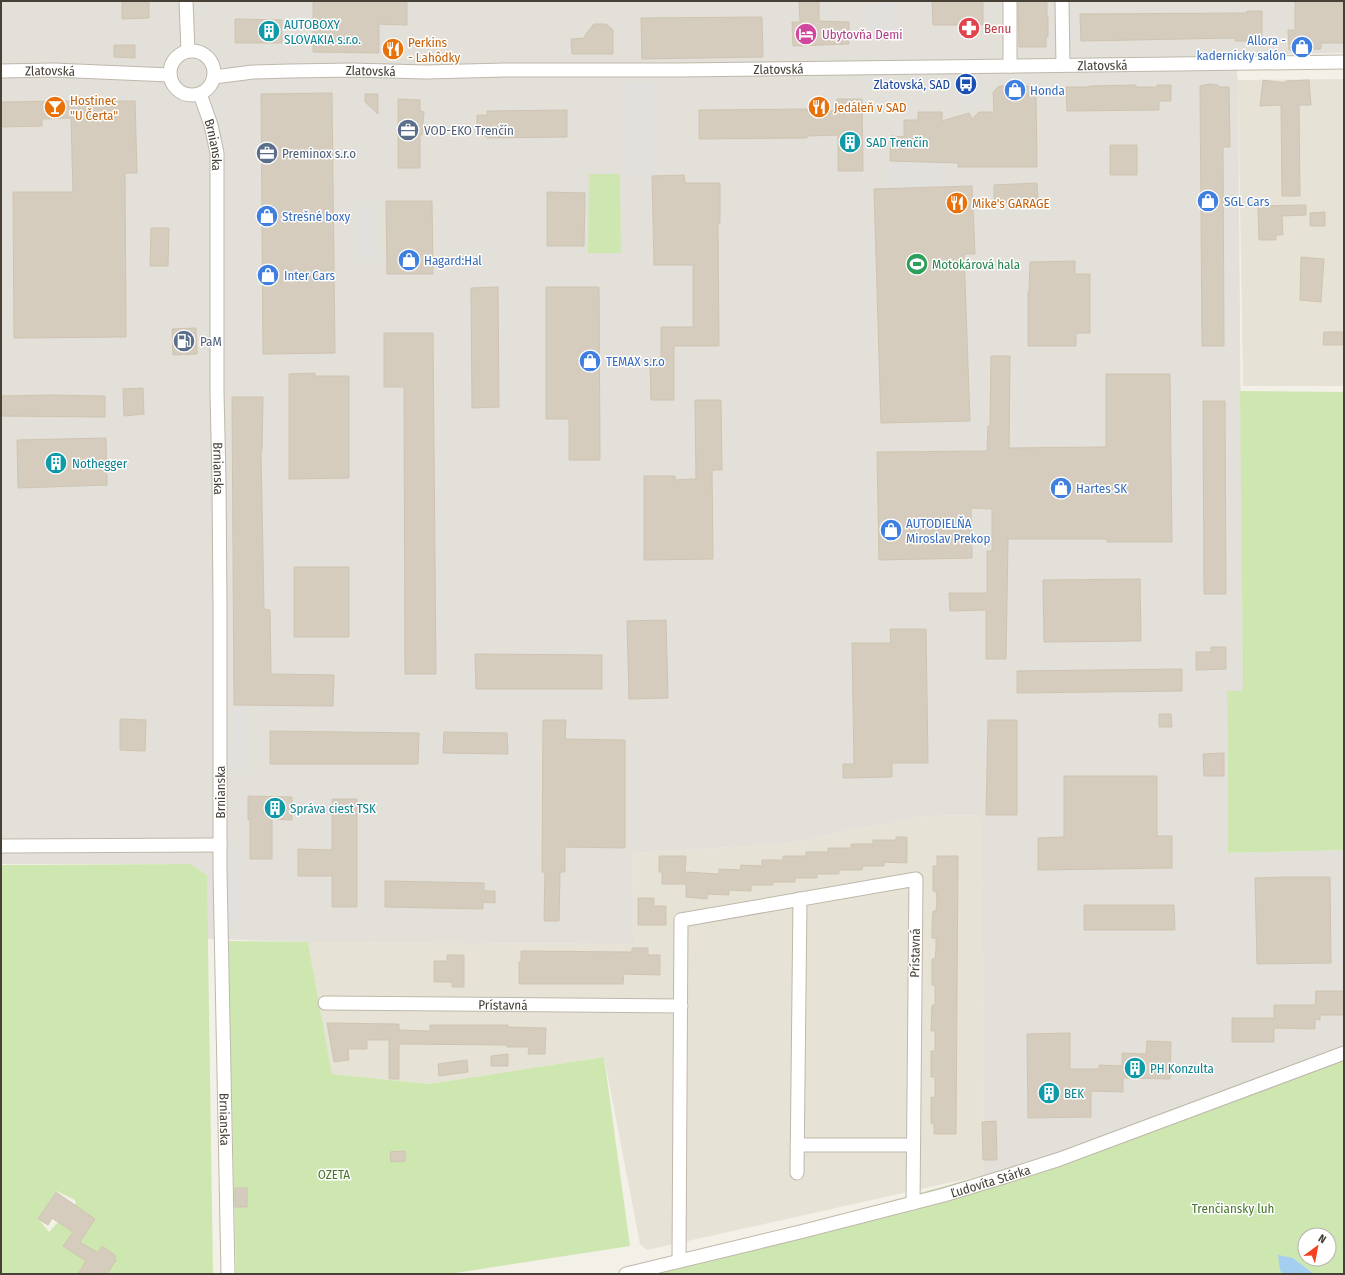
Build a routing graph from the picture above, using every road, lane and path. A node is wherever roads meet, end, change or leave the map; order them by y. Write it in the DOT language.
graph roads {
  1 [pos="186,1"];
  2 [pos="1010,1"];
  3 [pos="1062,1"];
  4 [pos="188,51"];
  5 [pos="1344,62"];
  6 [pos="1063,65"];
  7 [pos="1010,66"];
  8 [pos="1,71"];
  9 [pos="170,75"];
  10 [pos="214,77"];
  11 [pos="200,94"];
  12 [pos="220,845"];
  13 [pos="1,846"];
  14 [pos="800,899"];
  15 [pos="325,1003"];
  16 [pos="681,1006"];
  17 [pos="1344,1053"];
  18 [pos="797,1145"];
  19 [pos="913,1145"];
  20 [pos="797,1173"];
  21 [pos="913,1203"];
  22 [pos="679,1261"];
  23 [pos="228,1274"];
  24 [pos="626,1274"];
  1 -- 4 [label="street"];
  2 -- 7 [label="street"];
  3 -- 6 [label="street"];
  4 -- 9 [label="street"];
  4 -- 10 [label="street"];
  5 -- 6 [label="street, Zlatovská"];
  6 -- 7 [label="street, Zlatovská"];
  7 -- 10 [label="street, Zlatovská"];
  8 -- 9 [label="street, Zlatovská"];
  9 -- 11 [label="street"];
  10 -- 11 [label="street"];
  11 -- 12 [label="street, Brnianska"];
  12 -- 13 [label="street"];
  12 -- 23 [label="street, Brnianska"];
  14 -- 16 [label="street, Prístavná"];
  14 -- 18 [label="street"];
  14 -- 19 [label="street, Prístavná"];
  15 -- 16 [label="street, Prístavná"];
  16 -- 22 [label="street, Prístavná"];
  17 -- 21 [label="street, Ľudovíta Stárka"];
  18 -- 19 [label="street"];
  18 -- 20 [label="street"];
  19 -- 21 [label="street, Prístavná"];
  21 -- 22 [label="street, Ľudovíta Stárka"];
  22 -- 24 [label="street, Ľudovíta Stárka"];
}
